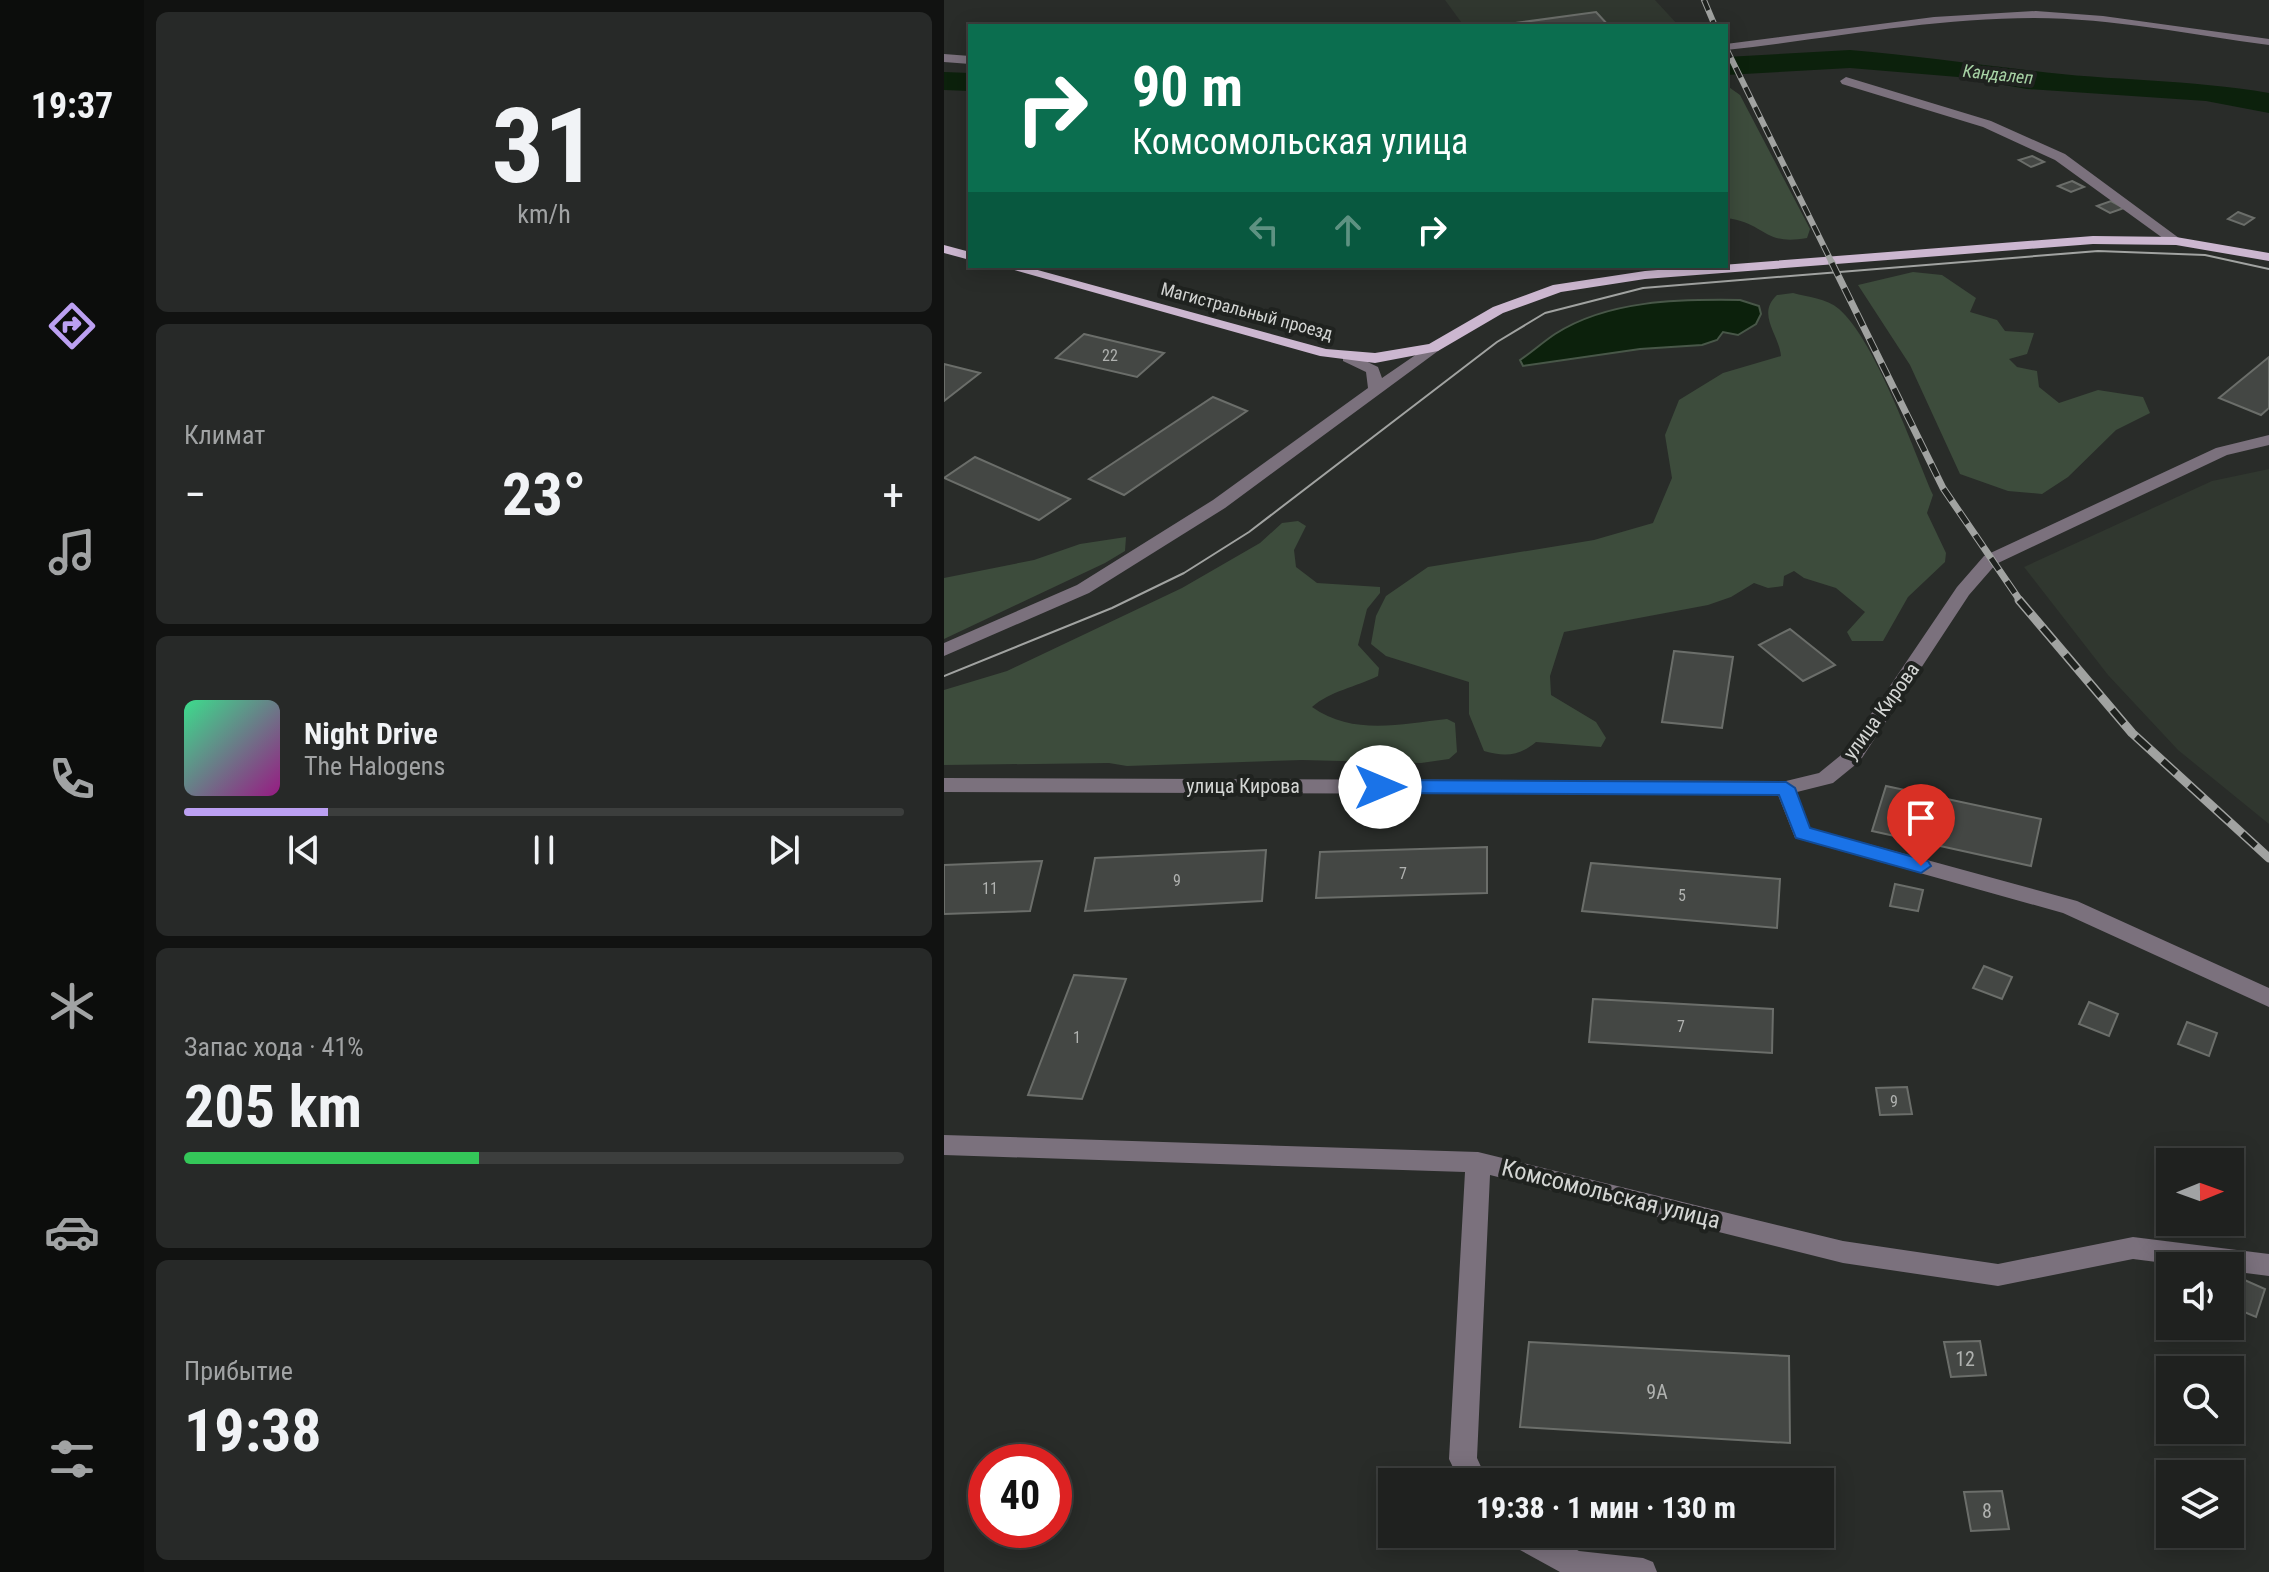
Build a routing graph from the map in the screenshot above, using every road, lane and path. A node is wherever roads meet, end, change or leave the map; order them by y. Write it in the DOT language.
graph roads {
  1 [pos="2269,42"];
  2 [pos="1728,47"];
  3 [pos="944,58"];
  4 [pos="968,60"];
  5 [pos="1846,81"];
  6 [pos="2176,241"];
  7 [pos="944,249"];
  8 [pos="968,255"];
  9 [pos="2269,257"];
  10 [pos="1014,268"];
  11 [pos="1433,348"];
  12 [pos="1348,358"];
  13 [pos="1376,388"];
  14 [pos="2269,440"];
  15 [pos="944,650"];
  16 [pos="944,785"];
  17 [pos="1786,788"];
  18 [pos="2269,998"];
  19 [pos="944,1145"];
  20 [pos="1478,1162"];
  21 [pos="2269,1265"];
  22 [pos="1467,1468"];
  23 [pos="1545,1548"];
  24 [pos="1643,1572"];
  1 -- 2 [label="street"];
  3 -- 4 [label="street"];
  5 -- 6 [label="street"];
  6 -- 9 [label="main road"];
  6 -- 11 [label="main road"];
  7 -- 8 [label="main road"];
  10 -- 12 [label="main road, Магистральный проезд"];
  11 -- 12 [label="main road, Магистральный проезд"];
  11 -- 13 [label="street"];
  12 -- 13 [label="street"];
  13 -- 15 [label="street"];
  14 -- 17 [label="street, улица Кирова"];
  16 -- 17 [label="street, улица Кирова"];
  17 -- 18 [label="street"];
  19 -- 20 [label="street, Комсомольская улица"];
  20 -- 21 [label="street, Комсомольская улица"];
  20 -- 22 [label="street"];
  23 -- 24 [label="street"];
}
